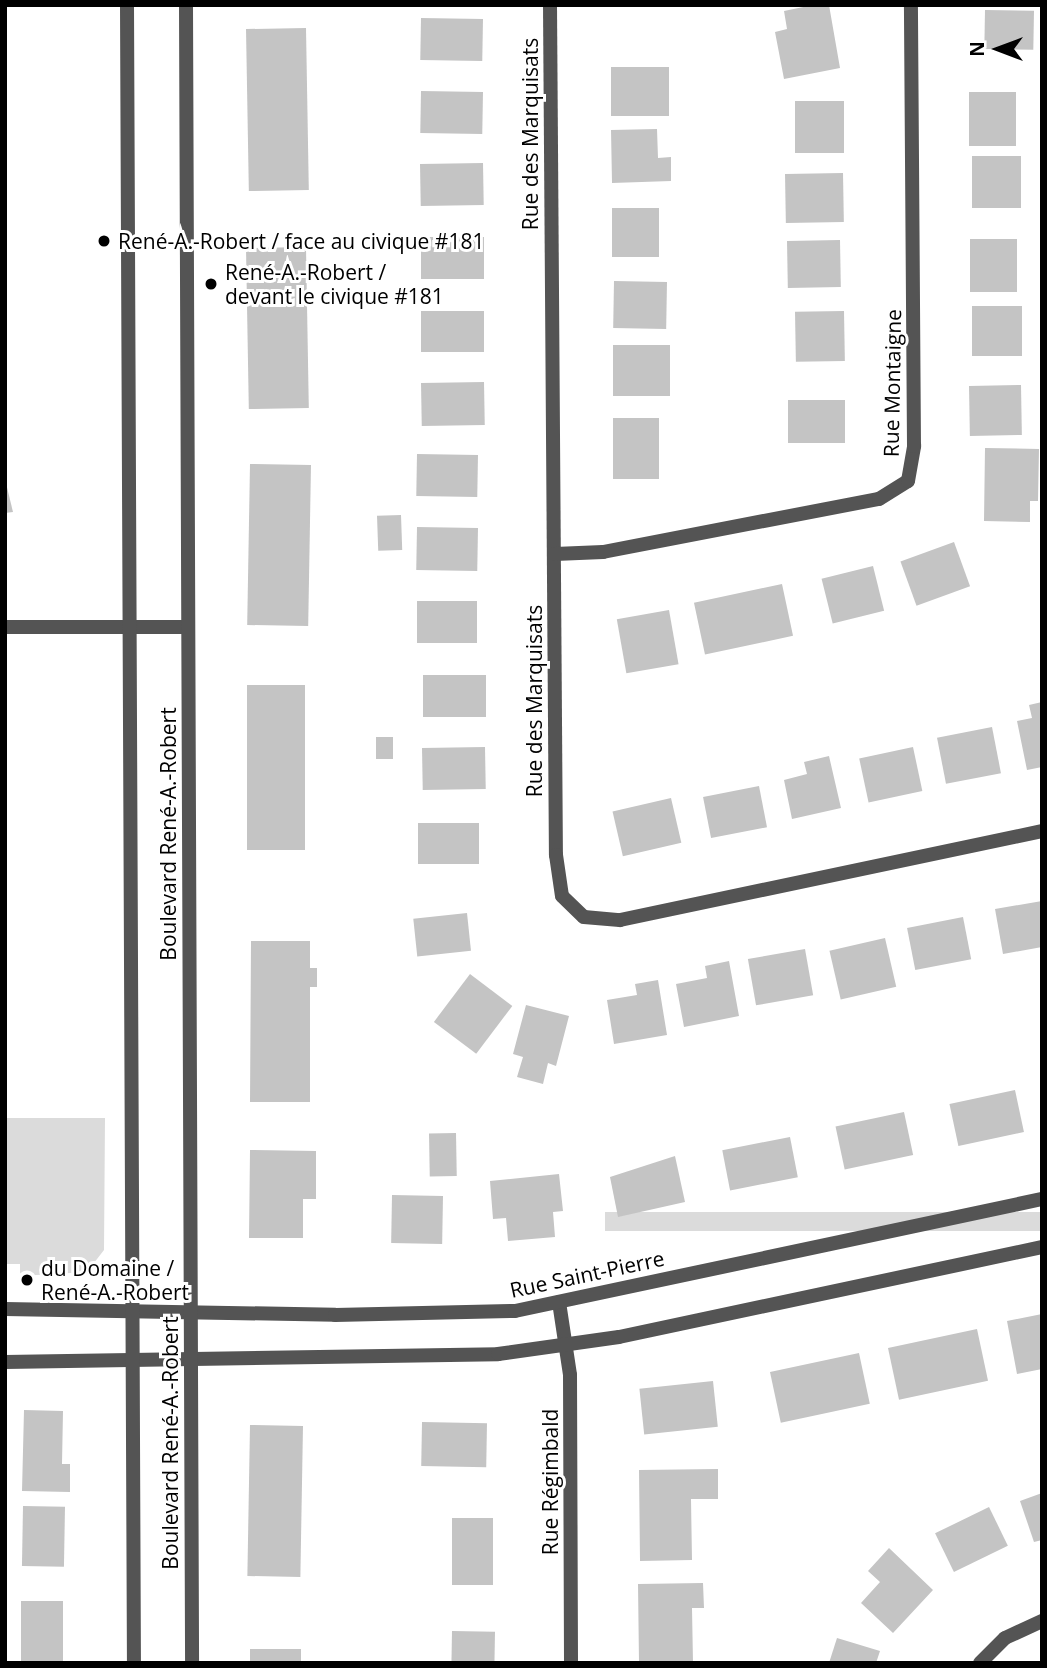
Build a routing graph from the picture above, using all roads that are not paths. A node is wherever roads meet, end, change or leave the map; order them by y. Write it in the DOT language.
graph roads {
  1 [pos="127,5"];
  2 [pos="186,5"];
  3 [pos="550,5"];
  4 [pos="911,5"];
  5 [pos="555,554"];
  6 [pos="5,627"];
  7 [pos="129,627"];
  8 [pos="188,627"];
  9 [pos="1042,831"];
  10 [pos="1042,1199"];
  11 [pos="1042,1247"];
  12 [pos="559,1302"];
  13 [pos="5,1309"];
  14 [pos="133,1310"];
  15 [pos="191,1315"];
  16 [pos="567,1345"];
  17 [pos="190,1358"];
  18 [pos="133,1361"];
  19 [pos="5,1362"];
  20 [pos="1042,1621"];
  21 [pos="134,1663"];
  22 [pos="192,1663"];
  23 [pos="571,1663"];
  24 [pos="980,1663"];
  1 -- 7 [label="street, Boulevard René-A.-Robert"];
  2 -- 8 [label="street, Boulevard René-A.-Robert"];
  3 -- 5 [label="street, Rue des Marquisats"];
  4 -- 5 [label="street, Rue Montaigne"];
  5 -- 9 [label="street, Rue des Marquisats"];
  6 -- 7 [label="street"];
  7 -- 8 [label="street"];
  7 -- 14 [label="street, Boulevard René-A.-Robert"];
  8 -- 15 [label="street, Boulevard René-A.-Robert"];
  10 -- 12 [label="street, Rue Saint-Pierre"];
  11 -- 16 [label="street"];
  12 -- 15 [label="street, Rue Saint-Pierre"];
  12 -- 16 [label="street, Rue Régimbald"];
  13 -- 14 [label="street, Rue Saint-Pierre"];
  14 -- 15 [label="street, Rue Saint-Pierre"];
  14 -- 18 [label="street, Boulevard René-A.-Robert"];
  15 -- 17 [label="street, Boulevard René-A.-Robert"];
  16 -- 17 [label="street"];
  16 -- 23 [label="street, Rue Régimbald"];
  17 -- 18 [label="street"];
  17 -- 22 [label="street, Boulevard René-A.-Robert"];
  18 -- 19 [label="street"];
  18 -- 21 [label="street, Boulevard René-A.-Robert"];
  20 -- 24 [label="street"];
}
